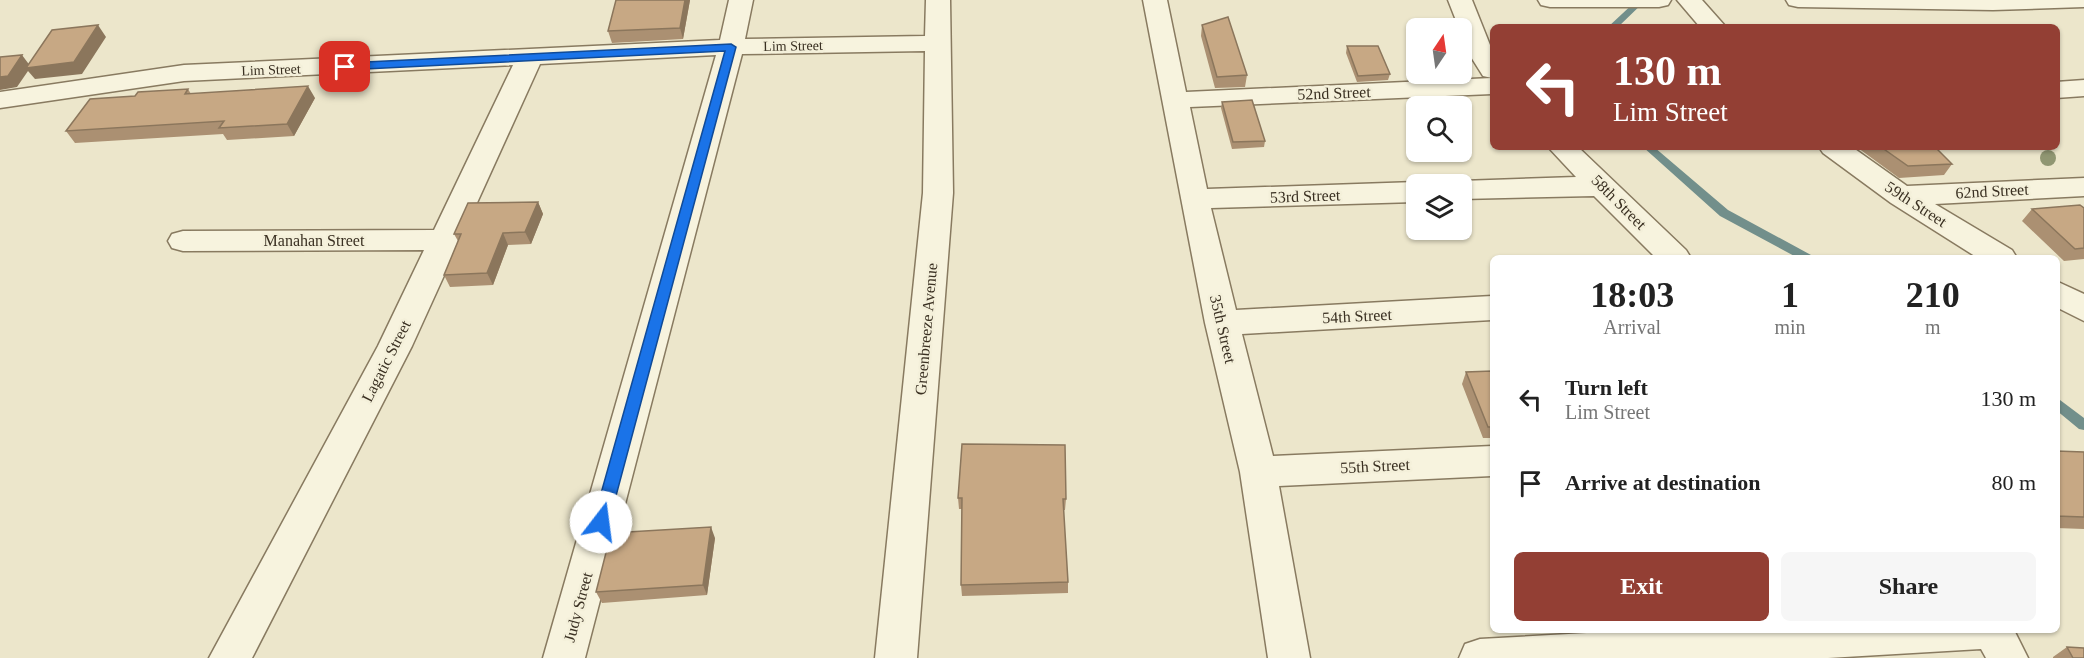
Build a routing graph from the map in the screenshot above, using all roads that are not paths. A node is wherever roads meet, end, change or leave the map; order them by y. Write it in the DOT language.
graph roads {
  1 [pos="741,0"];
  2 [pos="938,0"];
  3 [pos="1155,0"];
  4 [pos="1460,0"];
  5 [pos="1550,0"];
  6 [pos="1659,0"];
  7 [pos="1689,0"];
  8 [pos="1798,0"];
  9 [pos="2084,0"];
  10 [pos="1711,24"];
  11 [pos="940,43"];
  12 [pos="731,47"];
  13 [pos="529,59"];
  14 [pos="1490,67"];
  15 [pos="1490,86"];
  16 [pos="2084,88"];
  17 [pos="2060,90"];
  18 [pos="0,100"];
  19 [pos="1176,100"];
  20 [pos="1565,150"];
  21 [pos="1837,150"];
  22 [pos="1603,186"];
  23 [pos="2084,187"];
  24 [pos="1472,190"];
  25 [pos="1406,192"];
  26 [pos="1901,196"];
  27 [pos="1194,199"];
  28 [pos="445,240"];
  29 [pos="183,241"];
  30 [pos="1672,255"];
  31 [pos="1996,255"];
  32 [pos="2060,294"];
  33 [pos="1490,308"];
  34 [pos="2084,309"];
  35 [pos="1221,323"];
  36 [pos="1490,461"];
  37 [pos="1258,472"];
  38 [pos="1938,633"];
  39 [pos="1994,633"];
  40 [pos="230,658"];
  41 [pos="564,658"];
  42 [pos="896,658"];
  43 [pos="1289,658"];
  44 [pos="1480,658"];
  45 [pos="2007,658"];
  1 -- 12 [label="street, Judy Street"];
  2 -- 11 [label="street, Greenbreeze Avenue"];
  3 -- 19 [label="street, 35th Street"];
  4 -- 14 [label="street"];
  5 -- 6 [label="street"];
  7 -- 10 [label="street"];
  8 -- 9 [label="street"];
  11 -- 12 [label="street, Lim Street"];
  11 -- 42 [label="street, Greenbreeze Avenue"];
  12 -- 13 [label="street, Lim Street"];
  12 -- 41 [label="street, Judy Street"];
  13 -- 18 [label="street, Lim Street"];
  13 -- 28 [label="street, Lagatic Street"];
  15 -- 19 [label="street, 52nd Street"];
  16 -- 17 [label="street"];
  19 -- 27 [label="street, 35th Street"];
  20 -- 22 [label="street, 58th Street"];
  21 -- 26 [label="street, 59th Street"];
  22 -- 24 [label="street"];
  22 -- 30 [label="street, 58th Street"];
  23 -- 26 [label="street, 62nd Street"];
  25 -- 27 [label="street, 53rd Street"];
  26 -- 31 [label="street, 59th Street"];
  27 -- 35 [label="street, 35th Street"];
  28 -- 29 [label="street, Manahan Street"];
  28 -- 40 [label="street, Lagatic Street"];
  32 -- 34 [label="street"];
  33 -- 35 [label="street, 54th Street"];
  35 -- 37 [label="street, 35th Street"];
  36 -- 37 [label="street, 55th Street"];
  37 -- 43 [label="street, 35th Street"];
  38 -- 44 [label="street"];
  39 -- 45 [label="street"];
}
